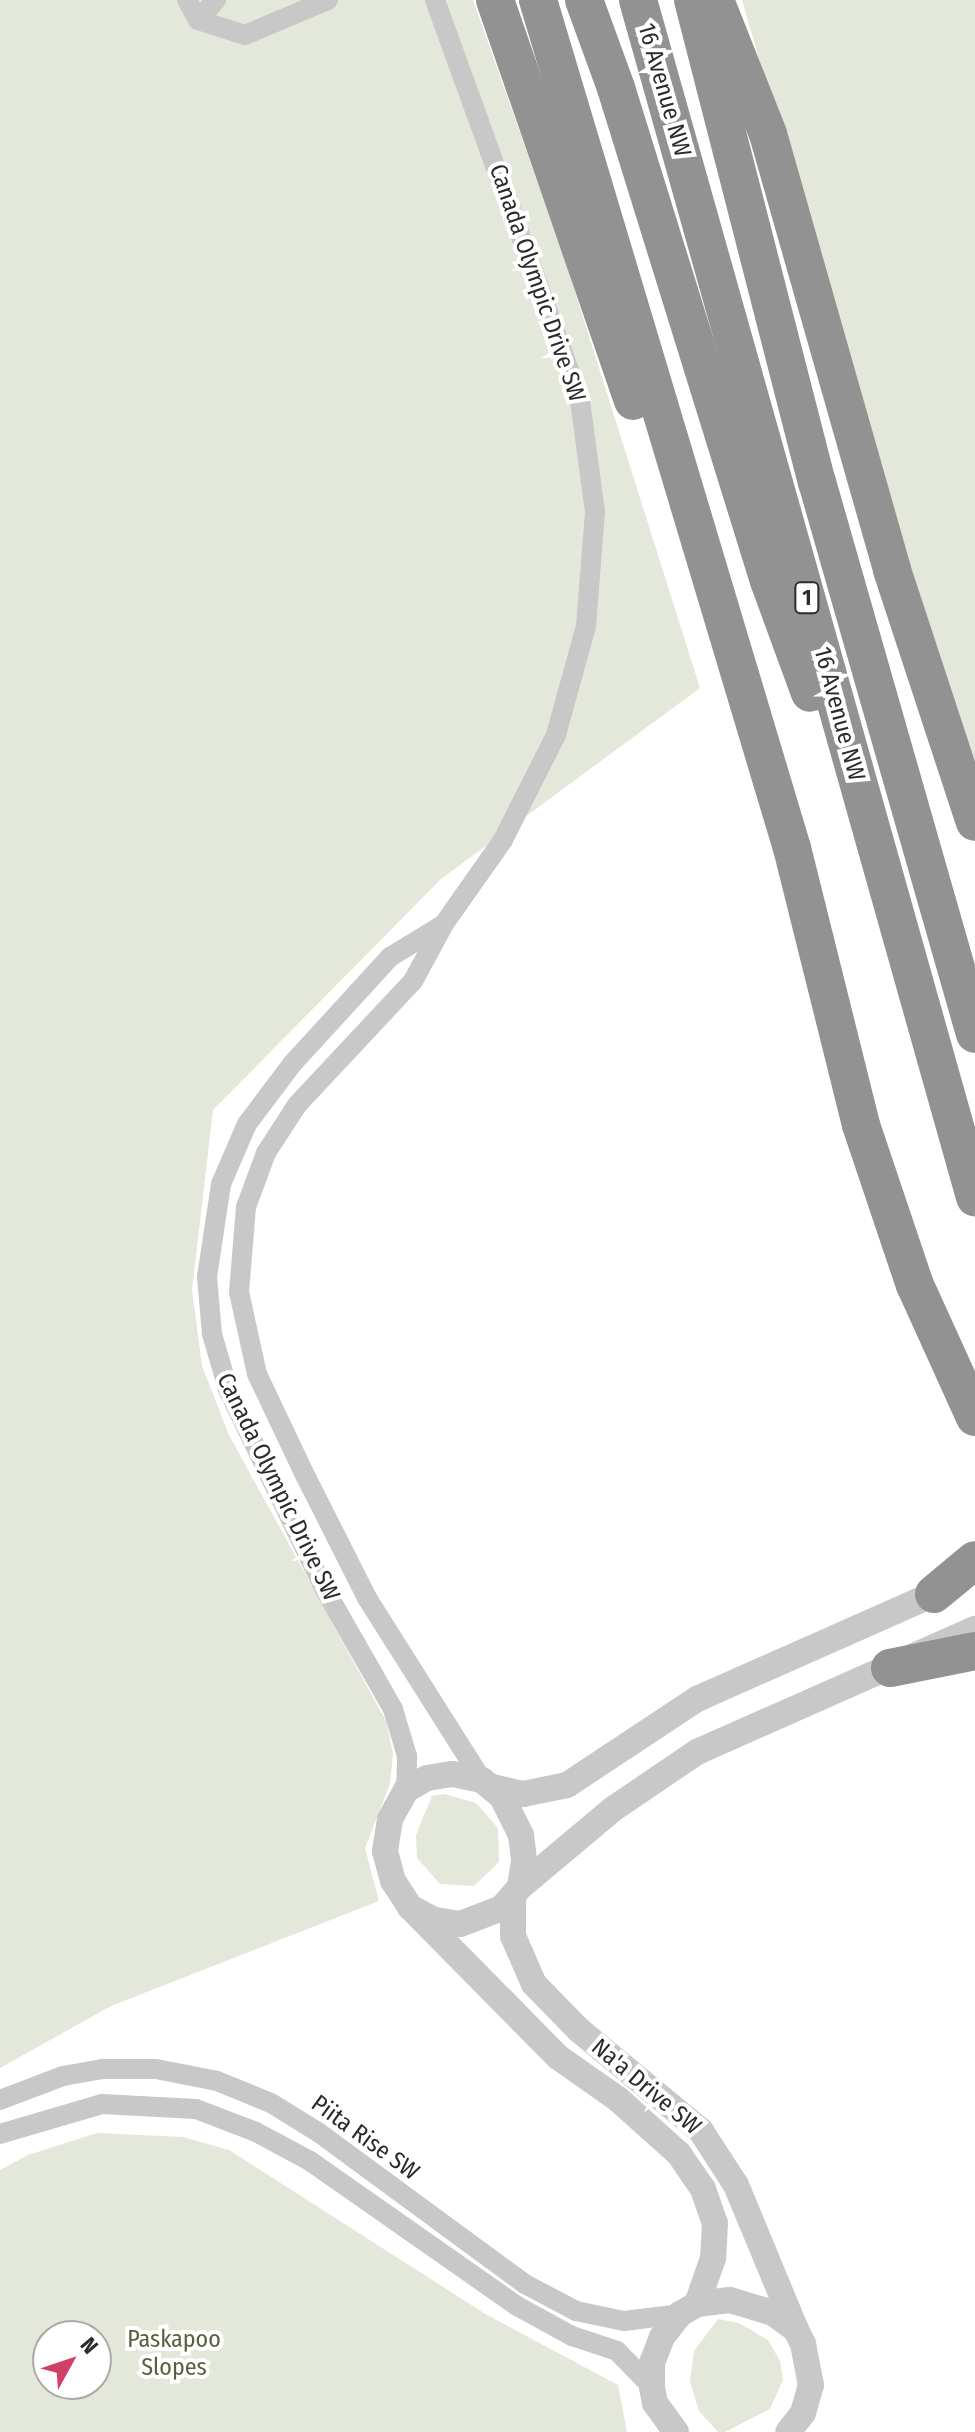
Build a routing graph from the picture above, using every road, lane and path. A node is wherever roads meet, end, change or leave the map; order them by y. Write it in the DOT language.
graph roads {
  1 [pos="187,0"];
  2 [pos="216,0"];
  3 [pos="328,0"];
  4 [pos="435,0"];
  5 [pos="495,0"];
  6 [pos="538,0"];
  7 [pos="584,0"];
  8 [pos="638,0"];
  9 [pos="693,0"];
  10 [pos="715,0"];
  11 [pos="198,20"];
  12 [pos="975,822"];
  13 [pos="792,848"];
  14 [pos="444,924"];
  15 [pos="896,926"];
  16 [pos="975,1034"];
  17 [pos="975,1197"];
  18 [pos="975,1417"];
  19 [pos="975,1560"];
  20 [pos="975,1577"];
  21 [pos="934,1594"];
  22 [pos="975,1629"];
  23 [pos="975,1651"];
  24 [pos="890,1668"];
  25 [pos="487,1783"];
  26 [pos="406,1790"];
  27 [pos="516,1892"];
  28 [pos="410,1907"];
  29 [pos="0,2100"];
  30 [pos="0,2134"];
  31 [pos="688,2309"];
  32 [pos="796,2330"];
  33 [pos="654,2395"];
  34 [pos="656,2432"];
  35 [pos="676,2432"];
  36 [pos="788,2432"];
  1 -- 11 [label="street"];
  2 -- 11 [label="street"];
  3 -- 11 [label="street"];
  4 -- 14 [label="street, Canada Olympic Drive SW"];
  5 -- 13 [label="highway"];
  6 -- 13 [label="highway"];
  7 -- 15 [label="highway"];
  8 -- 15 [label="highway, 16 Avenue NW / 1"];
  9 -- 16 [label="highway, 16 Avenue NW / 1"];
  10 -- 12 [label="highway"];
  13 -- 18 [label="highway"];
  14 -- 25 [label="street, Canada Olympic Drive SW"];
  14 -- 26 [label="street, Canada Olympic Drive SW"];
  15 -- 17 [label="highway, 16 Avenue NW / 1"];
  19 -- 21 [label="highway"];
  20 -- 21 [label="street"];
  21 -- 25 [label="street"];
  22 -- 24 [label="street"];
  23 -- 24 [label="highway"];
  24 -- 27 [label="street"];
  25 -- 26 [label="street"];
  25 -- 27 [label="street"];
  26 -- 28 [label="street"];
  27 -- 28 [label="street"];
  27 -- 32 [label="street, Na'a Drive SW"];
  28 -- 31 [label="street, Na'a Drive SW"];
  29 -- 31 [label="street, Piita Rise SW"];
  30 -- 33 [label="street"];
  31 -- 32 [label="street"];
  31 -- 33 [label="street, Na'a Drive SW"];
  32 -- 36 [label="street, Na'a Drive SW"];
  33 -- 34 [label="street"];
  33 -- 35 [label="street"];
}
